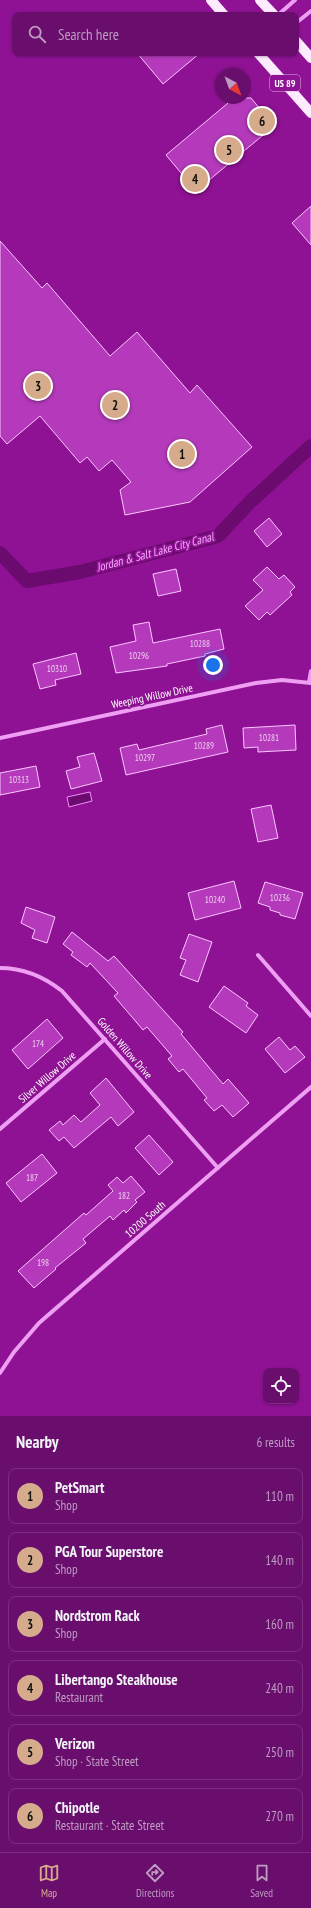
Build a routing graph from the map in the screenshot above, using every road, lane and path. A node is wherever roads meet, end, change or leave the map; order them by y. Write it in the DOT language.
graph roads {
  1 [pos="211,0"];
  2 [pos="260,0"];
  3 [pos="296,0"];
  4 [pos="311,11"];
  5 [pos="221,12"];
  6 [pos="271,12"];
  7 [pos="282,12"];
  8 [pos="299,21"];
  9 [pos="299,44"];
  10 [pos="261,56"];
  11 [pos="311,58"];
  12 [pos="311,113"];
  13 [pos="311,671"];
  14 [pos="310,683"];
  15 [pos="0,738"];
  16 [pos="258,955"];
  17 [pos="0,968"];
  18 [pos="311,1016"];
  19 [pos="105,1039"];
  20 [pos="311,1087"];
  21 [pos="0,1129"];
  22 [pos="218,1168"];
  23 [pos="0,1374"];
  1 -- 5 [label="main road"];
  2 -- 6 [label="main road"];
  3 -- 7 [label="street"];
  4 -- 8 [label="street"];
  9 -- 11 [label="main road"];
  10 -- 12 [label="main road, US 89"];
  13 -- 14 [label="street, Weeping Willow Drive"];
  14 -- 15 [label="street, Weeping Willow Drive"];
  16 -- 18 [label="street"];
  17 -- 19 [label="street, Golden Willow Drive"];
  19 -- 21 [label="street, Silver Willow Drive"];
  19 -- 22 [label="street, Golden Willow Drive"];
  20 -- 22 [label="street, 10200 South"];
  22 -- 23 [label="street, 10200 South"];
}
